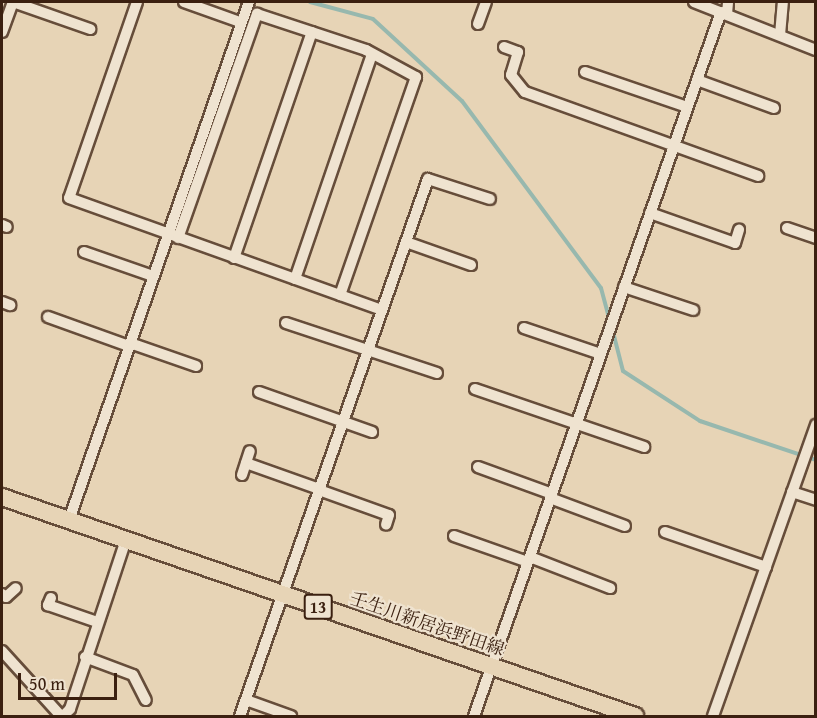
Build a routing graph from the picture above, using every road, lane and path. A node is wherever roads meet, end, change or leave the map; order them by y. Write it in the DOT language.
graph roads {
  1 [pos="13,2"];
  2 [pos="137,2"];
  3 [pos="184,2"];
  4 [pos="249,2"];
  5 [pos="486,2"];
  6 [pos="694,2"];
  7 [pos="728,2"];
  8 [pos="783,2"];
  9 [pos="724,13"];
  10 [pos="5,14"];
  11 [pos="240,22"];
  12 [pos="478,24"];
  13 [pos="90,29"];
  14 [pos="2,32"];
  15 [pos="312,32"];
  16 [pos="780,35"];
  17 [pos="504,47"];
  18 [pos="231,48"];
  19 [pos="816,50"];
  20 [pos="243,52"];
  21 [pos="372,54"];
  22 [pos="585,72"];
  23 [pos="697,80"];
  24 [pos="687,107"];
  25 [pos="774,108"];
  26 [pos="202,135"];
  27 [pos="213,140"];
  28 [pos="674,146"];
  29 [pos="191,167"];
  30 [pos="202,171"];
  31 [pos="758,176"];
  32 [pos="183,190"];
  33 [pos="194,194"];
  34 [pos="490,199"];
  35 [pos="650,213"];
  36 [pos="787,228"];
  37 [pos="740,230"];
  38 [pos="173,236"];
  39 [pos="816,238"];
  40 [pos="406,242"];
  41 [pos="84,252"];
  42 [pos="234,258"];
  43 [pos="471,265"];
  44 [pos="153,276"];
  45 [pos="295,279"];
  46 [pos="624,287"];
  47 [pos="340,295"];
  48 [pos="382,310"];
  49 [pos="693,310"];
  50 [pos="48,317"];
  51 [pos="286,323"];
  52 [pos="524,328"];
  53 [pos="130,344"];
  54 [pos="368,351"];
  55 [pos="601,354"];
  56 [pos="196,366"];
  57 [pos="437,374"];
  58 [pos="475,389"];
  59 [pos="260,392"];
  60 [pos="343,422"];
  61 [pos="576,424"];
  62 [pos="816,425"];
  63 [pos="372,432"];
  64 [pos="644,447"];
  65 [pos="250,451"];
  66 [pos="246,463"];
  67 [pos="477,467"];
  68 [pos="242,475"];
  69 [pos="319,489"];
  70 [pos="792,492"];
  71 [pos="551,496"];
  72 [pos="2,497"];
  73 [pos="816,500"];
  74 [pos="69,520"];
  75 [pos="386,525"];
  76 [pos="625,526"];
  77 [pos="665,532"];
  78 [pos="454,536"];
  79 [pos="126,540"];
  80 [pos="529,560"];
  81 [pos="766,567"];
  82 [pos="16,588"];
  83 [pos="610,588"];
  84 [pos="2,594"];
  85 [pos="282,594"];
  86 [pos="51,598"];
  87 [pos="97,622"];
  88 [pos="2,651"];
  89 [pos="85,657"];
  90 [pos="491,667"];
  91 [pos="146,700"];
  92 [pos="246,700"];
  93 [pos="67,714"];
  94 [pos="240,717"];
  95 [pos="291,717"];
  96 [pos="474,717"];
  97 [pos="635,717"];
  98 [pos="713,717"];
  1 -- 10 [label="street"];
  1 -- 13 [label="street"];
  2 -- 38 [label="street"];
  3 -- 11 [label="street"];
  4 -- 11 [label="street"];
  5 -- 12 [label="street"];
  6 -- 9 [label="street"];
  7 -- 9 [label="street"];
  8 -- 16 [label="street"];
  9 -- 16 [label="street"];
  9 -- 23 [label="street"];
  10 -- 14 [label="street"];
  11 -- 18 [label="street"];
  15 -- 20 [label="street"];
  15 -- 21 [label="street"];
  15 -- 42 [label="street"];
  16 -- 19 [label="street"];
  17 -- 28 [label="street"];
  18 -- 20 [label="street"];
  18 -- 26 [label="street"];
  20 -- 27 [label="street"];
  21 -- 45 [label="street"];
  21 -- 47 [label="street"];
  22 -- 24 [label="street"];
  23 -- 24 [label="street"];
  23 -- 25 [label="street"];
  24 -- 28 [label="street"];
  26 -- 27 [label="street"];
  26 -- 29 [label="street"];
  27 -- 30 [label="street"];
  28 -- 31 [label="street"];
  28 -- 35 [label="street"];
  29 -- 30 [label="street"];
  29 -- 32 [label="street"];
  30 -- 33 [label="street"];
  32 -- 33 [label="street"];
  32 -- 38 [label="street"];
  33 -- 38 [label="street"];
  34 -- 40 [label="street"];
  35 -- 37 [label="street"];
  35 -- 46 [label="street"];
  36 -- 39 [label="street"];
  38 -- 42 [label="street"];
  38 -- 44 [label="street"];
  40 -- 43 [label="street"];
  40 -- 48 [label="street"];
  41 -- 44 [label="street"];
  42 -- 45 [label="street"];
  44 -- 53 [label="street"];
  45 -- 47 [label="street"];
  46 -- 49 [label="street"];
  46 -- 55 [label="street"];
  47 -- 48 [label="street"];
  48 -- 54 [label="street"];
  50 -- 53 [label="street"];
  51 -- 54 [label="street"];
  52 -- 55 [label="street"];
  53 -- 56 [label="street"];
  53 -- 74 [label="street"];
  54 -- 57 [label="street"];
  54 -- 60 [label="street"];
  55 -- 61 [label="street"];
  58 -- 61 [label="street"];
  59 -- 60 [label="street"];
  60 -- 63 [label="street"];
  60 -- 69 [label="street"];
  61 -- 64 [label="street"];
  61 -- 71 [label="street"];
  62 -- 70 [label="street"];
  65 -- 66 [label="street"];
  66 -- 68 [label="street"];
  66 -- 69 [label="street"];
  67 -- 71 [label="street"];
  69 -- 75 [label="street"];
  69 -- 85 [label="street"];
  70 -- 73 [label="street"];
  70 -- 81 [label="street"];
  71 -- 76 [label="street"];
  71 -- 80 [label="street"];
  72 -- 74 [label="main road, 壬生川新居浜野田線 / 13"];
  74 -- 79 [label="main road, 壬生川新居浜野田線 / 13"];
  77 -- 81 [label="street"];
  78 -- 80 [label="street"];
  79 -- 85 [label="main road, 壬生川新居浜野田線 / 13"];
  79 -- 87 [label="street"];
  80 -- 83 [label="street"];
  80 -- 90 [label="street"];
  81 -- 98 [label="street"];
  82 -- 84 [label="street"];
  85 -- 90 [label="main road, 壬生川新居浜野田線 / 13"];
  85 -- 92 [label="street"];
  86 -- 87 [label="street"];
  87 -- 89 [label="street"];
  88 -- 93 [label="street"];
  89 -- 91 [label="street"];
  89 -- 93 [label="street"];
  90 -- 96 [label="street"];
  90 -- 97 [label="main road, 壬生川新居浜野田線 / 13"];
  92 -- 94 [label="street"];
  92 -- 95 [label="street"];
}
